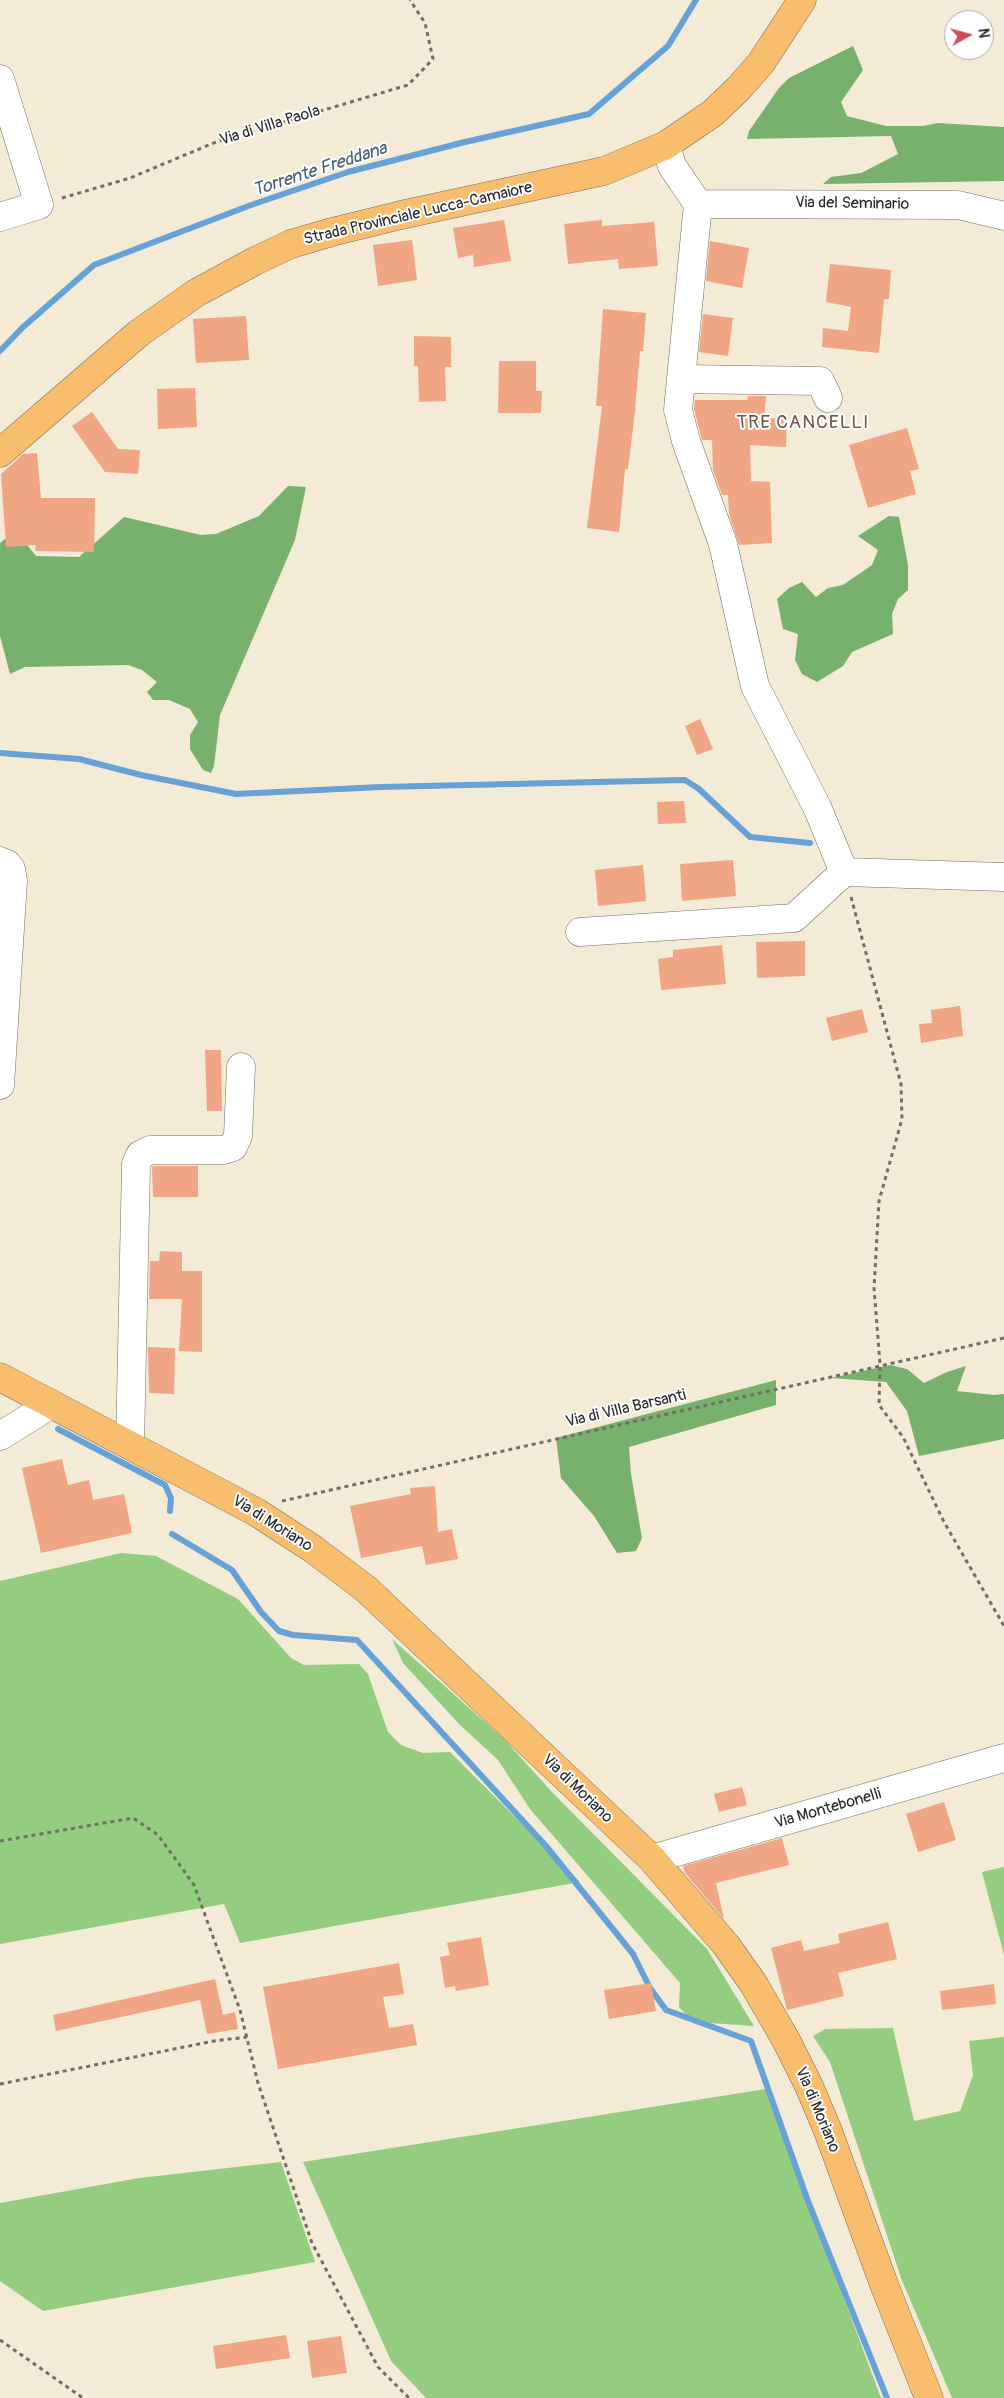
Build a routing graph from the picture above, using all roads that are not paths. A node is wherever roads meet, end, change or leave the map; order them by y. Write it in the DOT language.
graph roads {
  1 [pos="802,0"];
  2 [pos="0,78"];
  3 [pos="666,145"];
  4 [pos="698,204"];
  5 [pos="1004,216"];
  6 [pos="0,218"];
  7 [pos="681,379"];
  8 [pos="828,398"];
  9 [pos="0,453"];
  10 [pos="0,862"];
  11 [pos="844,872"];
  12 [pos="1002,879"];
  13 [pos="580,932"];
  14 [pos="241,1067"];
  15 [pos="0,1085"];
  16 [pos="0,1377"];
  17 [pos="52,1404"];
  18 [pos="0,1436"];
  19 [pos="130,1445"];
  20 [pos="1004,1758"];
  21 [pos="652,1859"];
  22 [pos="929,2398"];
  1 -- 3 [label="main road, Strada Provinciale Lucca-Camaiore"];
  2 -- 6 [label="street"];
  3 -- 4 [label="street"];
  3 -- 9 [label="main road, Strada Provinciale Lucca-Camaiore"];
  4 -- 5 [label="street, Via del Seminario"];
  4 -- 7 [label="street"];
  7 -- 8 [label="street"];
  7 -- 11 [label="street"];
  10 -- 15 [label="street"];
  11 -- 12 [label="street"];
  11 -- 13 [label="street"];
  14 -- 19 [label="street"];
  16 -- 17 [label="main road, Via di Moriano"];
  17 -- 18 [label="street"];
  17 -- 19 [label="main road, Via di Moriano"];
  19 -- 21 [label="main road, Via di Moriano"];
  20 -- 21 [label="street, Via Montebonelli"];
  21 -- 22 [label="main road, Via di Moriano"];
}
